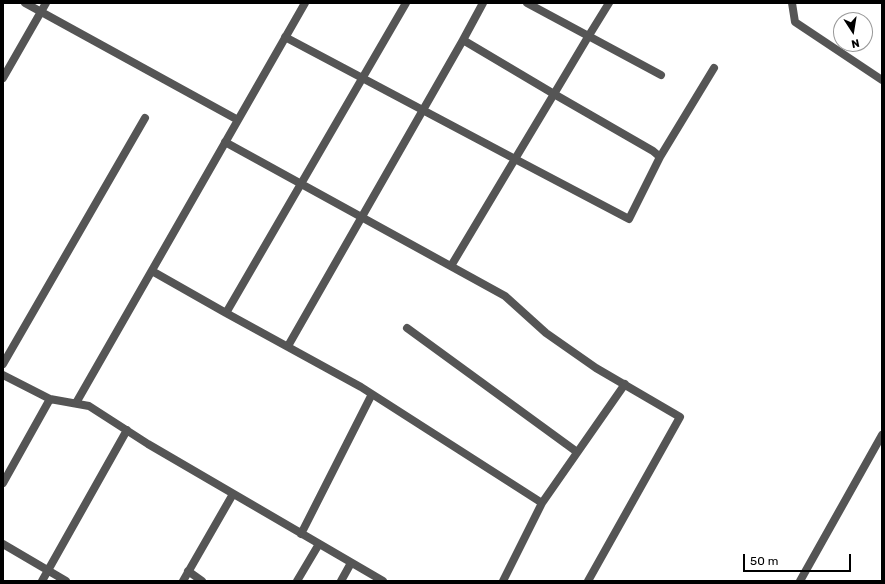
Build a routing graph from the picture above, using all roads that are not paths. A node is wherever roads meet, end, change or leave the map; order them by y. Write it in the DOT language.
graph roads {
  1 [pos="25,3"];
  2 [pos="46,3"];
  3 [pos="304,3"];
  4 [pos="406,3"];
  5 [pos="484,3"];
  6 [pos="527,3"];
  7 [pos="609,3"];
  8 [pos="792,3"];
  9 [pos="41,12"];
  10 [pos="588,37"];
  11 [pos="285,38"];
  12 [pos="463,40"];
  13 [pos="714,68"];
  14 [pos="660,75"];
  15 [pos="3,78"];
  16 [pos="362,78"];
  17 [pos="882,80"];
  18 [pos="554,94"];
  19 [pos="422,110"];
  20 [pos="145,118"];
  21 [pos="238,120"];
  22 [pos="225,142"];
  23 [pos="660,157"];
  24 [pos="515,159"];
  25 [pos="301,183"];
  26 [pos="362,216"];
  27 [pos="451,266"];
  28 [pos="152,271"];
  29 [pos="226,313"];
  30 [pos="408,328"];
  31 [pos="288,346"];
  32 [pos="3,364"];
  33 [pos="3,375"];
  34 [pos="625,384"];
  35 [pos="372,394"];
  36 [pos="50,399"];
  37 [pos="76,403"];
  38 [pos="128,430"];
  39 [pos="882,434"];
  40 [pos="577,452"];
  41 [pos="3,482"];
  42 [pos="233,494"];
  43 [pos="542,503"];
  44 [pos="301,534"];
  45 [pos="3,544"];
  46 [pos="319,544"];
  47 [pos="351,563"];
  48 [pos="48,570"];
  49 [pos="188,571"];
  50 [pos="42,581"];
  51 [pos="66,581"];
  52 [pos="183,581"];
  53 [pos="202,581"];
  54 [pos="297,581"];
  55 [pos="341,581"];
  56 [pos="383,581"];
  57 [pos="503,581"];
  58 [pos="588,581"];
  59 [pos="800,581"];
  1 -- 9 [label="street"];
  2 -- 9 [label="street"];
  3 -- 11 [label="street"];
  4 -- 16 [label="street"];
  5 -- 12 [label="street"];
  6 -- 10 [label="street"];
  7 -- 10 [label="street"];
  8 -- 17 [label="street"];
  9 -- 15 [label="street"];
  9 -- 21 [label="street"];
  10 -- 14 [label="street"];
  10 -- 18 [label="street"];
  11 -- 16 [label="street"];
  11 -- 21 [label="street"];
  12 -- 18 [label="street"];
  12 -- 19 [label="street"];
  13 -- 23 [label="street"];
  16 -- 19 [label="street"];
  16 -- 25 [label="street"];
  18 -- 23 [label="street"];
  18 -- 24 [label="street"];
  19 -- 24 [label="street"];
  19 -- 26 [label="street"];
  20 -- 32 [label="street"];
  21 -- 22 [label="street"];
  22 -- 25 [label="street"];
  22 -- 28 [label="street"];
  23 -- 24 [label="street"];
  24 -- 27 [label="street"];
  25 -- 26 [label="street"];
  25 -- 29 [label="street"];
  26 -- 27 [label="street"];
  26 -- 31 [label="street"];
  27 -- 34 [label="street"];
  28 -- 29 [label="street"];
  28 -- 37 [label="street"];
  29 -- 31 [label="street"];
  30 -- 40 [label="street"];
  31 -- 35 [label="street"];
  33 -- 36 [label="street"];
  34 -- 40 [label="street"];
  34 -- 58 [label="street"];
  35 -- 43 [label="street"];
  35 -- 44 [label="street"];
  36 -- 37 [label="street"];
  36 -- 41 [label="street"];
  37 -- 38 [label="street"];
  38 -- 42 [label="street"];
  38 -- 48 [label="street"];
  39 -- 59 [label="street"];
  40 -- 43 [label="street"];
  42 -- 44 [label="street"];
  42 -- 49 [label="street"];
  43 -- 57 [label="street"];
  44 -- 46 [label="street"];
  45 -- 48 [label="street"];
  46 -- 47 [label="street"];
  46 -- 54 [label="street"];
  47 -- 55 [label="street"];
  47 -- 56 [label="street"];
  48 -- 50 [label="street"];
  48 -- 51 [label="street"];
  49 -- 52 [label="street"];
  49 -- 53 [label="street"];
}
